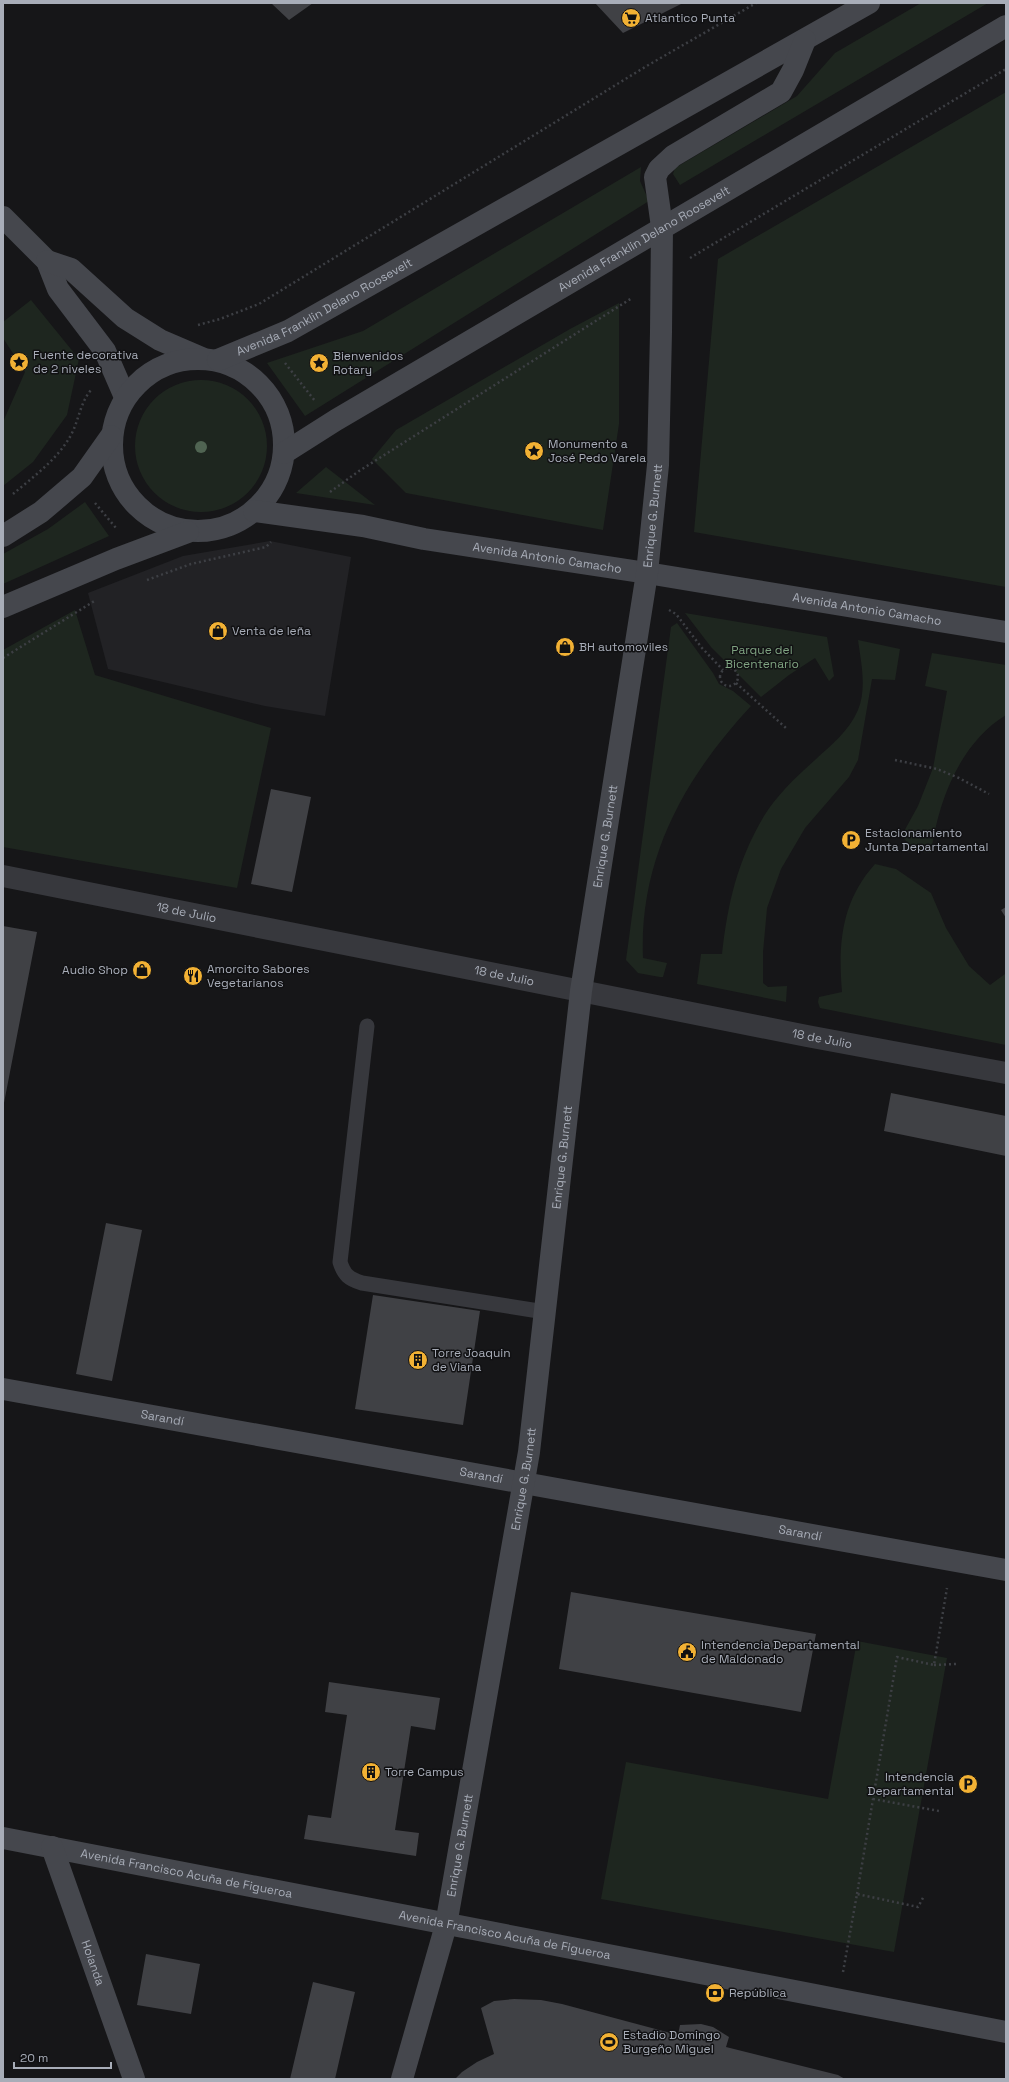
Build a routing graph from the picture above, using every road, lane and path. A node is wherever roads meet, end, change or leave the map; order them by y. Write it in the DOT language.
graph roads {
  1 [pos="756,3"];
  2 [pos="870,3"];
  3 [pos="1006,26"];
  4 [pos="805,40"];
  5 [pos="1006,70"];
  6 [pos="3,216"];
  7 [pos="662,227"];
  8 [pos="47,261"];
  9 [pos="662,275"];
  10 [pos="259,304"];
  11 [pos="271,339"];
  12 [pos="160,340"];
  13 [pos="210,359"];
  14 [pos="111,364"];
  15 [pos="125,397"];
  16 [pos="336,420"];
  17 [pos="111,436"];
  18 [pos="284,453"];
  19 [pos="13,494"];
  20 [pos="254,511"];
  21 [pos="298,517"];
  22 [pos="188,532"];
  23 [pos="3,536"];
  24 [pos="647,573"];
  25 [pos="146,580"];
  26 [pos="102,596"];
  27 [pos="11,604"];
  28 [pos="3,618"];
  29 [pos="682,623"];
  30 [pos="1006,632"];
  31 [pos="3,658"];
  32 [pos="723,670"];
  33 [pos="736,683"];
  34 [pos="786,728"];
  35 [pos="895,760"];
  36 [pos="989,794"];
  37 [pos="3,876"];
  38 [pos="581,991"];
  39 [pos="367,1026"];
  40 [pos="1006,1073"];
  41 [pos="545,1312"];
  42 [pos="3,1389"];
  43 [pos="523,1483"];
  44 [pos="952,1560"];
  45 [pos="1006,1570"];
  46 [pos="934,1664"];
  47 [pos="956,1664"];
  48 [pos="873,1799"];
  49 [pos="939,1811"];
  50 [pos="3,1838"];
  51 [pos="52,1847"];
  52 [pos="857,1894"];
  53 [pos="924,1896"];
  54 [pos="446,1925"];
  55 [pos="838,1999"];
  56 [pos="1006,2032"];
  57 [pos="134,2079"];
  58 [pos="402,2079"];
  1 -- 10 [label="path"];
  2 -- 4 [label="street, Avenida Franklin Delano Roosevelt"];
  3 -- 7 [label="street, Avenida Franklin Delano Roosevelt"];
  4 -- 7 [label="street, Enrique G. Burnett"];
  4 -- 11 [label="street, Avenida Franklin Delano Roosevelt"];
  5 -- 9 [label="path"];
  6 -- 8 [label="street"];
  7 -- 9 [label="street, Enrique G. Burnett"];
  7 -- 16 [label="street, Avenida Franklin Delano Roosevelt"];
  8 -- 12 [label="street"];
  8 -- 14 [label="street"];
  9 -- 21 [label="path"];
  9 -- 24 [label="street, Enrique G. Burnett"];
  10 -- 11 [label="path"];
  10 -- 12 [label="path"];
  11 -- 13 [label="street, Avenida Franklin Delano Roosevelt"];
  11 -- 16 [label="path"];
  12 -- 13 [label="street"];
  13 -- 15 [label="street, Avenida Franklin Delano Roosevelt"];
  13 -- 18 [label="street"];
  14 -- 15 [label="street"];
  14 -- 19 [label="path"];
  15 -- 17 [label="street, Avenida Franklin Delano Roosevelt"];
  16 -- 18 [label="street, Avenida Franklin Delano Roosevelt"];
  17 -- 22 [label="street"];
  17 -- 23 [label="street"];
  18 -- 20 [label="street"];
  20 -- 21 [label="street, Avenida Antonio Camacho"];
  20 -- 22 [label="street"];
  21 -- 24 [label="street, Avenida Antonio Camacho"];
  21 -- 25 [label="path"];
  22 -- 27 [label="street"];
  24 -- 30 [label="street, Avenida Antonio Camacho"];
  24 -- 38 [label="street, Enrique G. Burnett"];
  26 -- 31 [label="path"];
  27 -- 28 [label="street"];
  29 -- 32 [label="path"];
  32 -- 33 [label="path"];
  32 -- 33 [label="path"];
  33 -- 34 [label="path"];
  35 -- 36 [label="path"];
  37 -- 38 [label="street, 18 de Julio"];
  38 -- 40 [label="street, 18 de Julio"];
  38 -- 41 [label="street, Enrique G. Burnett"];
  39 -- 41 [label="lane"];
  41 -- 43 [label="street, Enrique G. Burnett"];
  42 -- 43 [label="street, Sarandí"];
  43 -- 44 [label="street, Sarandí"];
  43 -- 54 [label="street, Enrique G. Burnett"];
  44 -- 45 [label="street, Sarandí"];
  44 -- 46 [label="path"];
  46 -- 47 [label="path"];
  46 -- 48 [label="path"];
  48 -- 49 [label="path"];
  48 -- 52 [label="path"];
  50 -- 51 [label="street, Avenida Francisco Acuña de Figueroa"];
  51 -- 54 [label="street, Avenida Francisco Acuña de Figueroa"];
  51 -- 57 [label="street, Holanda"];
  52 -- 53 [label="path"];
  52 -- 55 [label="path"];
  54 -- 55 [label="street, Avenida Francisco Acuña de Figueroa"];
  54 -- 58 [label="street, Enrique G. Burnett"];
  55 -- 56 [label="street, Avenida Francisco Acuña de Figueroa"];
}
